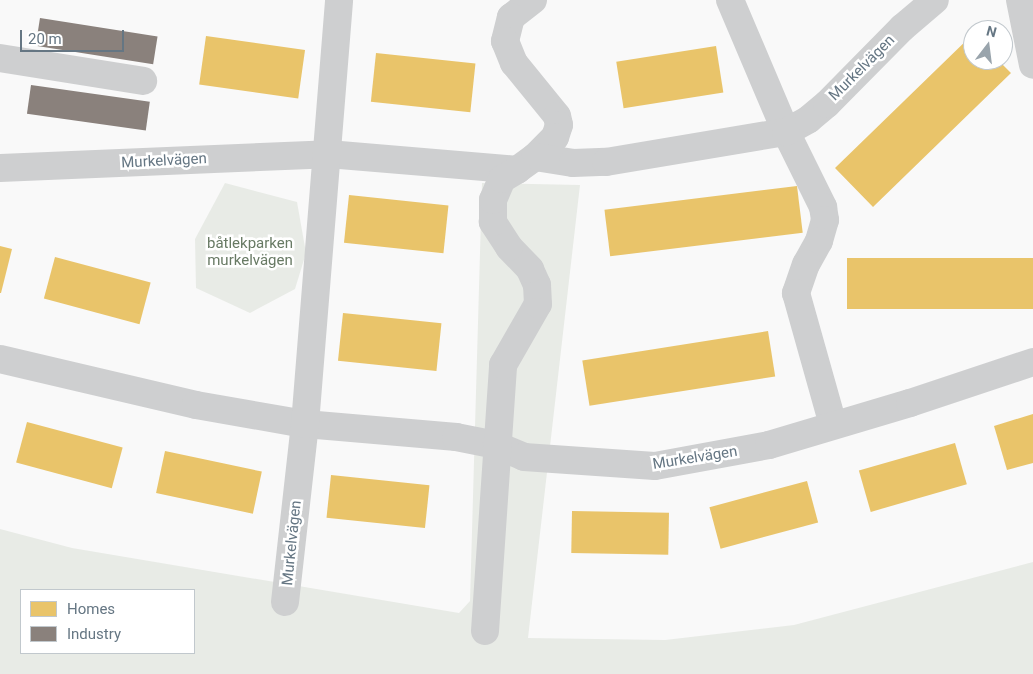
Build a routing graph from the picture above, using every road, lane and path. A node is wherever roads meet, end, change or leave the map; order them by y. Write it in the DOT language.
graph roads {
  1 [pos="339,0"];
  2 [pos="533,0"];
  3 [pos="730,0"];
  4 [pos="935,0"];
  5 [pos="1020,0"];
  6 [pos="0,58"];
  7 [pos="1033,65"];
  8 [pos="143,81"];
  9 [pos="786,132"];
  10 [pos="328,154"];
  11 [pos="526,163"];
  12 [pos="0,168"];
  13 [pos="0,359"];
  14 [pos="1033,362"];
  15 [pos="305,424"];
  16 [pos="833,425"];
  17 [pos="496,446"];
  18 [pos="286,602"];
  19 [pos="485,631"];
  1 -- 10 [label="street, Murkelvägen"];
  2 -- 11 [label="street"];
  3 -- 9 [label="street"];
  4 -- 9 [label="street, Murkelvägen"];
  5 -- 7 [label="street"];
  6 -- 8 [label="street"];
  9 -- 11 [label="street, Murkelvägen"];
  9 -- 16 [label="street"];
  10 -- 11 [label="street, Murkelvägen"];
  10 -- 12 [label="street, Murkelvägen"];
  10 -- 15 [label="street, Murkelvägen"];
  11 -- 17 [label="street"];
  13 -- 15 [label="street, Murkelvägen"];
  14 -- 16 [label="street, Murkelvägen"];
  15 -- 17 [label="street, Murkelvägen"];
  15 -- 18 [label="street, Murkelvägen"];
  16 -- 17 [label="street, Murkelvägen"];
  17 -- 19 [label="street"];
}
